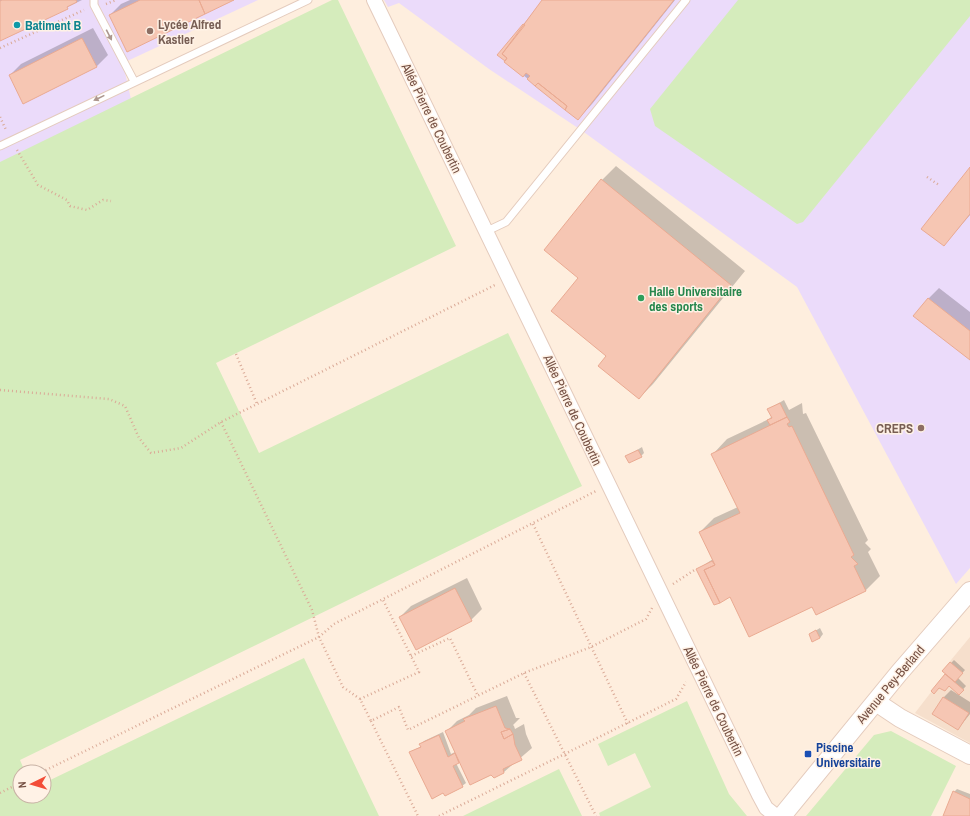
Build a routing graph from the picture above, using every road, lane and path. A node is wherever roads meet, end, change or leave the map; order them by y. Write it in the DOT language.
graph roads {
  1 [pos="116,0"];
  2 [pos="308,0"];
  3 [pos="374,0"];
  4 [pos="686,0"];
  5 [pos="94,3"];
  6 [pos="0,48"];
  7 [pos="134,82"];
  8 [pos="11,141"];
  9 [pos="0,146"];
  10 [pos="927,177"];
  11 [pos="938,185"];
  12 [pos="111,202"];
  13 [pos="487,231"];
  14 [pos="510,278"];
  15 [pos="236,354"];
  16 [pos="0,390"];
  17 [pos="257,404"];
  18 [pos="221,422"];
  19 [pos="608,485"];
  20 [pos="533,524"];
  21 [pos="696,569"];
  22 [pos="661,591"];
  23 [pos="970,591"];
  24 [pos="383,600"];
  25 [pos="320,637"];
  26 [pos="591,647"];
  27 [pos="411,656"];
  28 [pos="524,673"];
  29 [pos="686,682"];
  30 [pos="478,696"];
  31 [pos="360,699"];
  32 [pos="876,702"];
  33 [pos="371,721"];
  34 [pos="628,724"];
  35 [pos="566,754"];
  36 [pos="970,755"];
  37 [pos="52,767"];
  38 [pos="12,787"];
  39 [pos="0,793"];
  40 [pos="418,816"];
  41 [pos="439,816"];
  42 [pos="596,816"];
  43 [pos="776,816"];
  44 [pos="782,816"];
  1 -- 5 [label="path"];
  2 -- 7 [label="lane"];
  3 -- 13 [label="street, Allée Pierre de Coubertin"];
  4 -- 13 [label="lane"];
  5 -- 6 [label="path"];
  5 -- 7 [label="lane, one-way"];
  7 -- 8 [label="lane, one-way"];
  8 -- 9 [label="lane"];
  8 -- 12 [label="path"];
  10 -- 11 [label="path"];
  13 -- 14 [label="street, Allée Pierre de Coubertin"];
  14 -- 17 [label="path"];
  14 -- 19 [label="street, Allée Pierre de Coubertin"];
  15 -- 17 [label="path"];
  16 -- 18 [label="path"];
  17 -- 18 [label="path"];
  18 -- 25 [label="path"];
  19 -- 20 [label="path"];
  19 -- 22 [label="street, Allée Pierre de Coubertin"];
  20 -- 24 [label="path"];
  20 -- 26 [label="path"];
  21 -- 22 [label="path"];
  22 -- 26 [label="path"];
  22 -- 43 [label="street, Allée Pierre de Coubertin"];
  23 -- 32 [label="street, Avenue Pey-Berland"];
  24 -- 25 [label="path"];
  24 -- 27 [label="path"];
  25 -- 31 [label="path"];
  25 -- 37 [label="path"];
  26 -- 28 [label="path"];
  26 -- 34 [label="path"];
  27 -- 30 [label="path"];
  27 -- 31 [label="path"];
  28 -- 30 [label="path"];
  28 -- 35 [label="path"];
  29 -- 34 [label="path"];
  30 -- 33 [label="path"];
  31 -- 33 [label="path"];
  32 -- 36 [label="street"];
  32 -- 44 [label="street, Avenue Pey-Berland"];
  33 -- 40 [label="path"];
  34 -- 35 [label="path"];
  35 -- 41 [label="path"];
  35 -- 42 [label="path"];
  38 -- 39 [label="path"];
}
